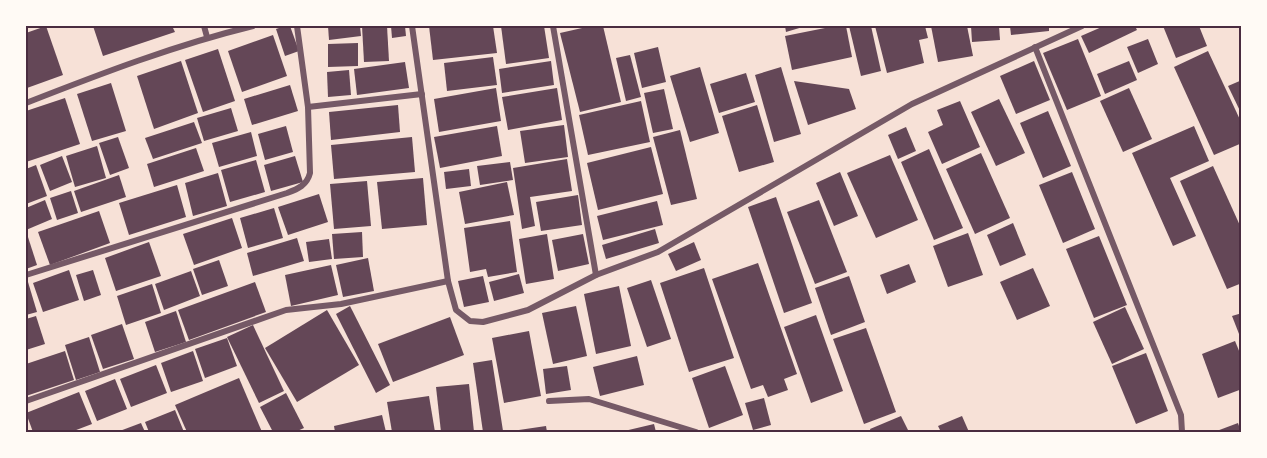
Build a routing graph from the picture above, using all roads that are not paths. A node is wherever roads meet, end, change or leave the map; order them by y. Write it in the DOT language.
graph roads {
  1 [pos="204,26"];
  2 [pos="253,26"];
  3 [pos="297,26"];
  4 [pos="412,26"];
  5 [pos="553,26"];
  6 [pos="1082,26"];
  7 [pos="207,37"];
  8 [pos="1035,47"];
  9 [pos="422,94"];
  10 [pos="26,103"];
  11 [pos="308,107"];
  12 [pos="26,275"];
  13 [pos="596,275"];
  14 [pos="448,281"];
  15 [pos="26,401"];
  16 [pos="549,401"];
  17 [pos="696,432"];
  18 [pos="1182,432"];
  1 -- 7 [label="street"];
  2 -- 7 [label="street"];
  3 -- 11 [label="street"];
  4 -- 9 [label="street"];
  5 -- 13 [label="street"];
  6 -- 8 [label="street"];
  7 -- 10 [label="street"];
  8 -- 13 [label="street"];
  8 -- 18 [label="street"];
  9 -- 11 [label="street"];
  9 -- 14 [label="street"];
  11 -- 12 [label="street"];
  13 -- 14 [label="street"];
  14 -- 15 [label="street"];
  16 -- 17 [label="street"];
}
